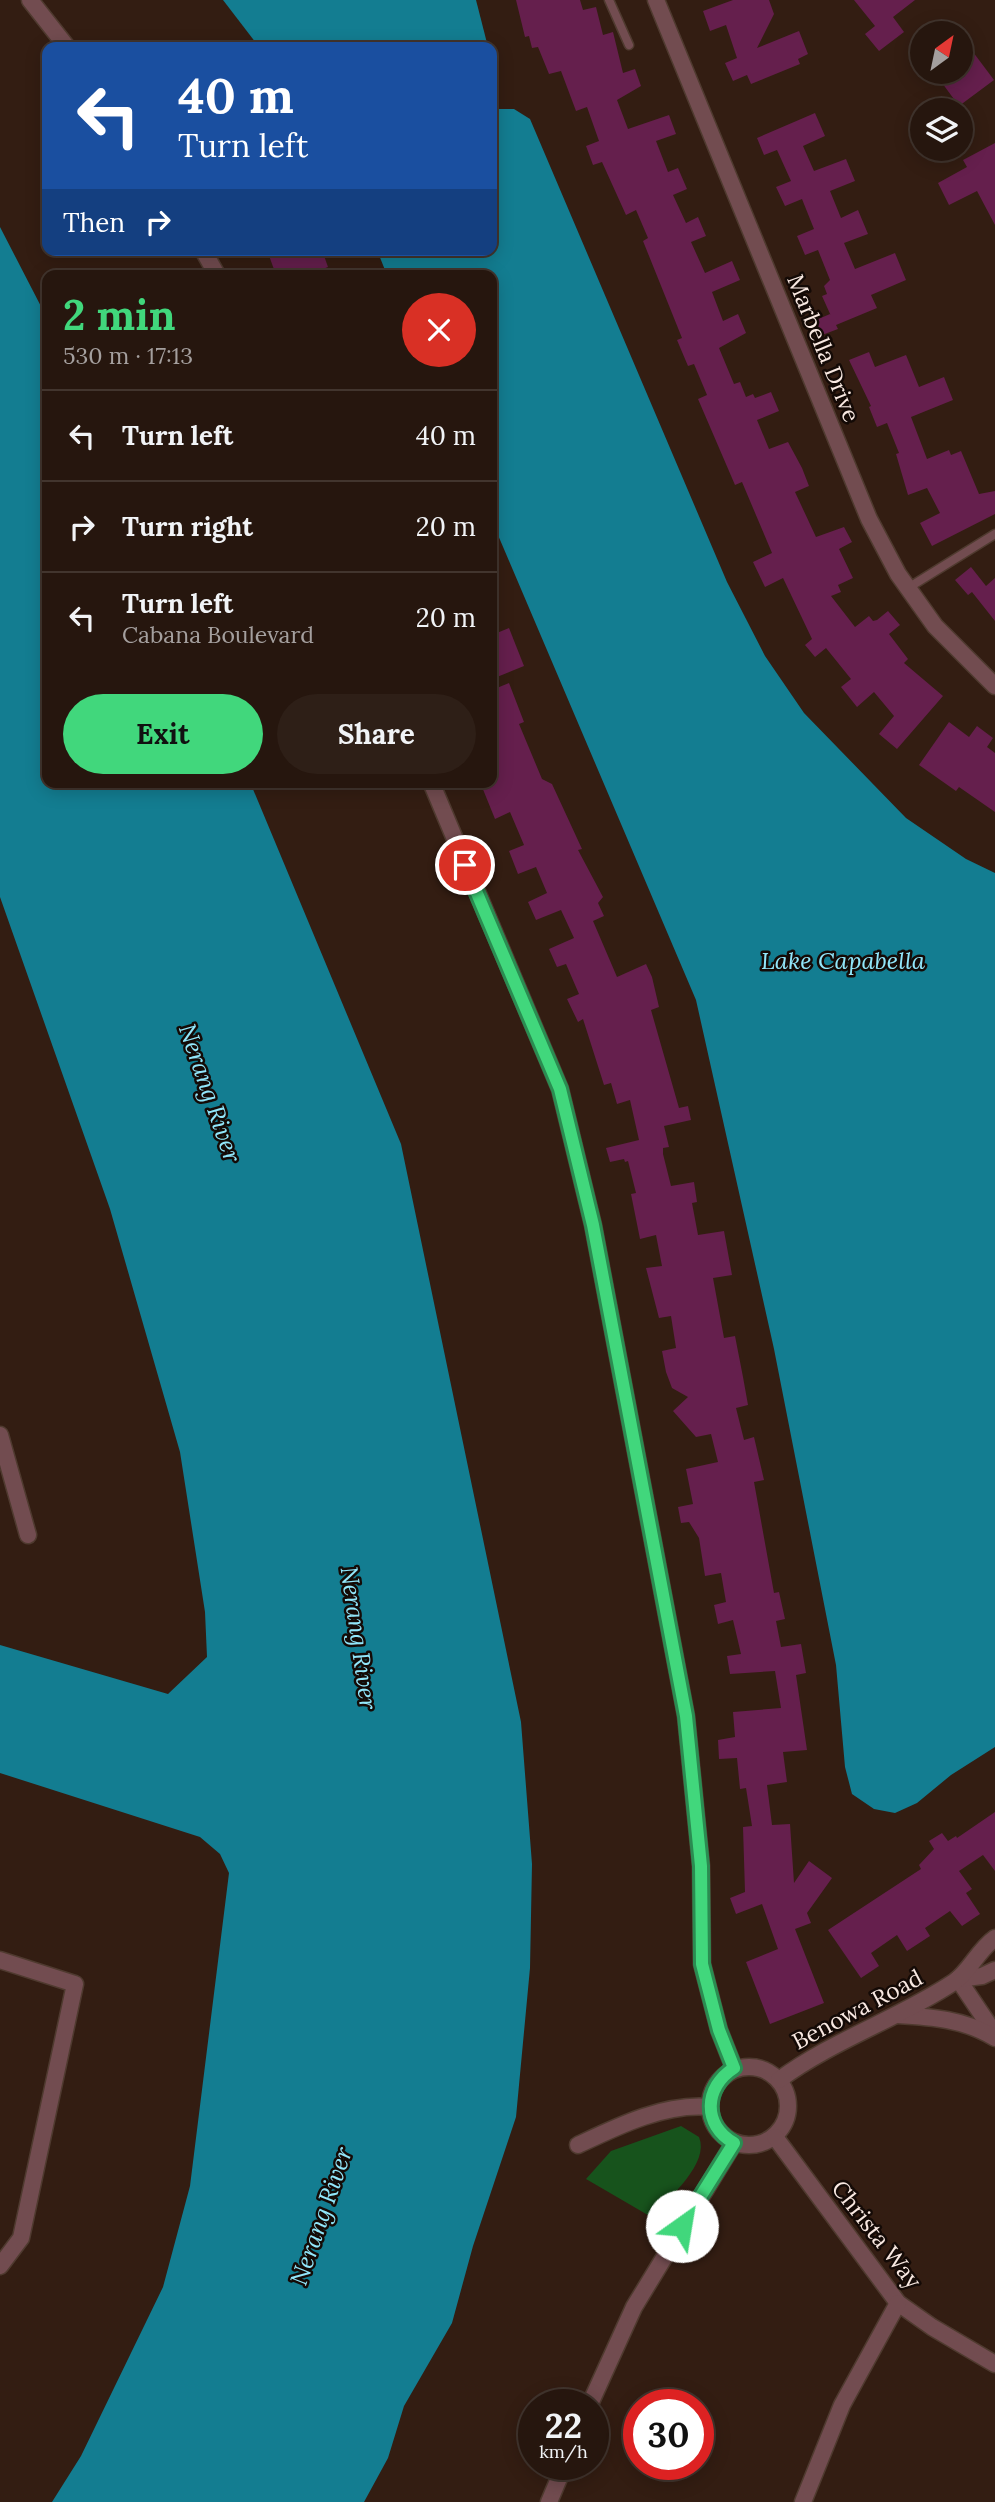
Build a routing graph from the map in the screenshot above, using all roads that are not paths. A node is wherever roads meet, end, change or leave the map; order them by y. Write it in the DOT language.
graph roads {
  1 [pos="30,0"];
  2 [pos="609,0"];
  3 [pos="656,0"];
  4 [pos="63,42"];
  5 [pos="629,45"];
  6 [pos="995,534"];
  7 [pos="908,588"];
  8 [pos="995,686"];
  9 [pos="434,788"];
  10 [pos="0,1435"];
  11 [pos="5,1475"];
  12 [pos="28,1535"];
  13 [pos="995,1938"];
  14 [pos="0,1960"];
  15 [pos="995,1969"];
  16 [pos="958,1979"];
  17 [pos="895,2015"];
  18 [pos="995,2036"];
  19 [pos="734,2068"];
  20 [pos="779,2080"];
  21 [pos="709,2107"];
  22 [pos="775,2137"];
  23 [pos="734,2143"];
  24 [pos="578,2145"];
  25 [pos="0,2266"];
  26 [pos="898,2303"];
  27 [pos="995,2364"];
  28 [pos="597,2389"];
  29 [pos="558,2480"];
  30 [pos="549,2502"];
  31 [pos="803,2502"];
  1 -- 4 [label="street"];
  2 -- 5 [label="lane"];
  3 -- 7 [label="street, Marbella Drive"];
  6 -- 7 [label="lane"];
  7 -- 8 [label="street, Marbella Drive"];
  9 -- 19 [label="street"];
  10 -- 11 [label="street"];
  11 -- 12 [label="street"];
  13 -- 16 [label="street, Benowa Road"];
  14 -- 25 [label="street"];
  15 -- 16 [label="street, Benowa Road"];
  16 -- 17 [label="street, Benowa Road"];
  16 -- 18 [label="street"];
  17 -- 18 [label="street"];
  17 -- 20 [label="street, Benowa Road"];
  19 -- 20 [label="street"];
  19 -- 21 [label="street"];
  20 -- 22 [label="street"];
  21 -- 23 [label="street"];
  21 -- 24 [label="street"];
  22 -- 23 [label="street"];
  22 -- 26 [label="street, Christa Way"];
  23 -- 28 [label="street"];
  26 -- 27 [label="street, Christa Way"];
  26 -- 31 [label="street"];
  29 -- 30 [label="street"];
}
